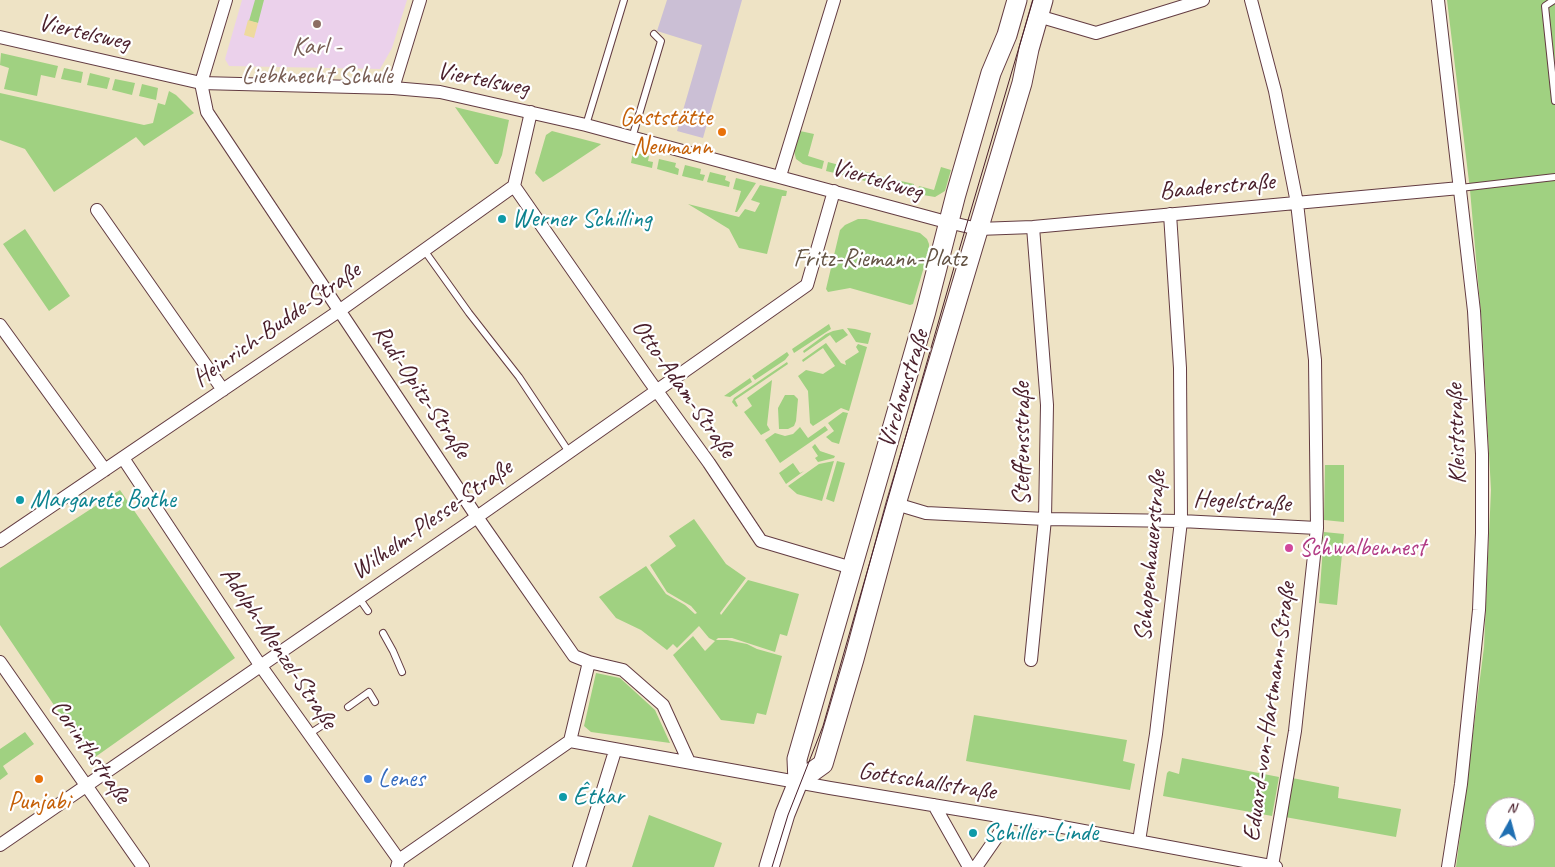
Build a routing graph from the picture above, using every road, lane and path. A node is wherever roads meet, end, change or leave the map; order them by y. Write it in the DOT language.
graph roads {
  1 [pos="226,0"];
  2 [pos="420,0"];
  3 [pos="624,0"];
  4 [pos="834,0"];
  5 [pos="1017,0"];
  6 [pos="1204,0"];
  7 [pos="1251,0"];
  8 [pos="1438,0"];
  9 [pos="1554,0"];
  10 [pos="1040,8"];
  11 [pos="654,34"];
  12 [pos="0,37"];
  13 [pos="201,83"];
  14 [pos="393,88"];
  15 [pos="1555,93"];
  16 [pos="1555,101"];
  17 [pos="530,112"];
  18 [pos="586,125"];
  19 [pos="632,138"];
  20 [pos="780,176"];
  21 [pos="1555,177"];
  22 [pos="514,186"];
  23 [pos="1460,188"];
  24 [pos="834,191"];
  25 [pos="1297,203"];
  26 [pos="97,210"];
  27 [pos="1170,214"];
  28 [pos="949,223"];
  29 [pos="1033,227"];
  30 [pos="978,229"];
  31 [pos="424,250"];
  32 [pos="339,311"];
  33 [pos="0,325"];
  34 [pos="223,390"];
  35 [pos="656,391"];
  36 [pos="570,452"];
  37 [pos="123,458"];
  38 [pos="105,470"];
  39 [pos="896,504"];
  40 [pos="477,517"];
  41 [pos="1045,519"];
  42 [pos="1181,521"];
  43 [pos="1317,528"];
  44 [pos="0,542"];
  45 [pos="852,568"];
  46 [pos="359,598"];
  47 [pos="368,611"];
  48 [pos="383,633"];
  49 [pos="1030,660"];
  50 [pos="0,662"];
  51 [pos="589,662"];
  52 [pos="260,665"];
  53 [pos="402,672"];
  54 [pos="375,702"];
  55 [pos="348,707"];
  56 [pos="326,723"];
  57 [pos="310,734"];
  58 [pos="570,741"];
  59 [pos="615,750"];
  60 [pos="689,762"];
  61 [pos="798,782"];
  62 [pos="87,786"];
  63 [pos="934,805"];
  64 [pos="1010,818"];
  65 [pos="1139,841"];
  66 [pos="0,845"];
  67 [pos="398,864"];
  68 [pos="1274,866"];
  69 [pos="143,867"];
  70 [pos="579,867"];
  71 [pos="769,867"];
  72 [pos="969,867"];
  73 [pos="976,867"];
  74 [pos="1448,867"];
  1 -- 13 [label="street"];
  2 -- 14 [label="street"];
  3 -- 18 [label="lane"];
  4 -- 20 [label="street"];
  5 -- 28 [label="main road, Virchowstraße"];
  6 -- 10 [label="street"];
  7 -- 25 [label="street, Eduard-von-Hartmann-Straße"];
  8 -- 23 [label="street, Kleiststraße"];
  9 -- 15 [label="lane"];
  10 -- 30 [label="main road, Virchowstraße"];
  11 -- 19 [label="lane"];
  12 -- 13 [label="street, Viertelsweg"];
  13 -- 14 [label="street, Viertelsweg"];
  13 -- 32 [label="street, Rudi-Opitz-Straße"];
  14 -- 17 [label="street, Viertelsweg"];
  15 -- 16 [label="lane"];
  17 -- 18 [label="street, Viertelsweg"];
  17 -- 22 [label="street"];
  18 -- 19 [label="street, Viertelsweg"];
  19 -- 20 [label="street, Viertelsweg"];
  20 -- 24 [label="street, Viertelsweg"];
  21 -- 23 [label="lane"];
  22 -- 31 [label="street, Heinrich-Budde-Straße"];
  22 -- 35 [label="street, Otto-Adam-Straße"];
  23 -- 25 [label="street, Baaderstraße"];
  23 -- 74 [label="street, Kleiststraße"];
  24 -- 28 [label="street, Viertelsweg"];
  24 -- 35 [label="street, Wilhelm-Plesse-Straße"];
  25 -- 27 [label="street, Baaderstraße"];
  25 -- 43 [label="street, Eduard-von-Hartmann-Straße"];
  26 -- 34 [label="street"];
  27 -- 29 [label="street, Baaderstraße"];
  27 -- 42 [label="street, Schopenhauerstraße"];
  28 -- 30 [label="street, Viertelsweg"];
  28 -- 45 [label="main road, Virchowstraße"];
  29 -- 30 [label="street, Baaderstraße"];
  29 -- 41 [label="street, Steffensstraße"];
  30 -- 39 [label="main road, Virchowstraße"];
  31 -- 32 [label="street, Heinrich-Budde-Straße"];
  31 -- 36 [label="lane"];
  32 -- 34 [label="street, Heinrich-Budde-Straße"];
  32 -- 40 [label="street, Rudi-Opitz-Straße"];
  33 -- 38 [label="street"];
  34 -- 37 [label="street, Heinrich-Budde-Straße"];
  35 -- 36 [label="street, Wilhelm-Plesse-Straße"];
  35 -- 45 [label="street, Otto-Adam-Straße"];
  36 -- 40 [label="street, Wilhelm-Plesse-Straße"];
  37 -- 38 [label="street, Heinrich-Budde-Straße"];
  37 -- 52 [label="street, Adolph-Menzel-Straße"];
  38 -- 44 [label="street, Heinrich-Budde-Straße"];
  39 -- 41 [label="street, Hegelstraße"];
  39 -- 61 [label="main road, Virchowstraße"];
  40 -- 46 [label="street, Wilhelm-Plesse-Straße"];
  40 -- 51 [label="street, Rudi-Opitz-Straße"];
  41 -- 42 [label="street, Hegelstraße"];
  41 -- 49 [label="street, Steffensstraße"];
  42 -- 43 [label="street, Hegelstraße"];
  42 -- 65 [label="street, Schopenhauerstraße"];
  43 -- 68 [label="street, Eduard-von-Hartmann-Straße"];
  45 -- 61 [label="main road, Virchowstraße"];
  46 -- 47 [label="lane"];
  46 -- 52 [label="street, Wilhelm-Plesse-Straße"];
  48 -- 53 [label="lane"];
  50 -- 62 [label="street, Corinthstraße"];
  51 -- 58 [label="street"];
  51 -- 60 [label="street, Rudi-Opitz-Straße"];
  52 -- 57 [label="street, Adolph-Menzel-Straße"];
  52 -- 62 [label="street, Wilhelm-Plesse-Straße"];
  54 -- 55 [label="lane"];
  56 -- 57 [label="lane"];
  57 -- 67 [label="street, Adolph-Menzel-Straße"];
  58 -- 59 [label="street, Gottschallstraße"];
  58 -- 67 [label="street"];
  59 -- 60 [label="street, Gottschallstraße"];
  59 -- 70 [label="street"];
  60 -- 61 [label="street, Gottschallstraße"];
  61 -- 63 [label="street, Gottschallstraße"];
  61 -- 71 [label="main road, Virchowstraße"];
  62 -- 66 [label="street, Wilhelm-Plesse-Straße"];
  62 -- 69 [label="street, Corinthstraße"];
  63 -- 64 [label="street, Gottschallstraße"];
  63 -- 72 [label="street"];
  64 -- 65 [label="street, Gottschallstraße"];
  64 -- 73 [label="street"];
  65 -- 68 [label="street, Gottschallstraße"];
}
